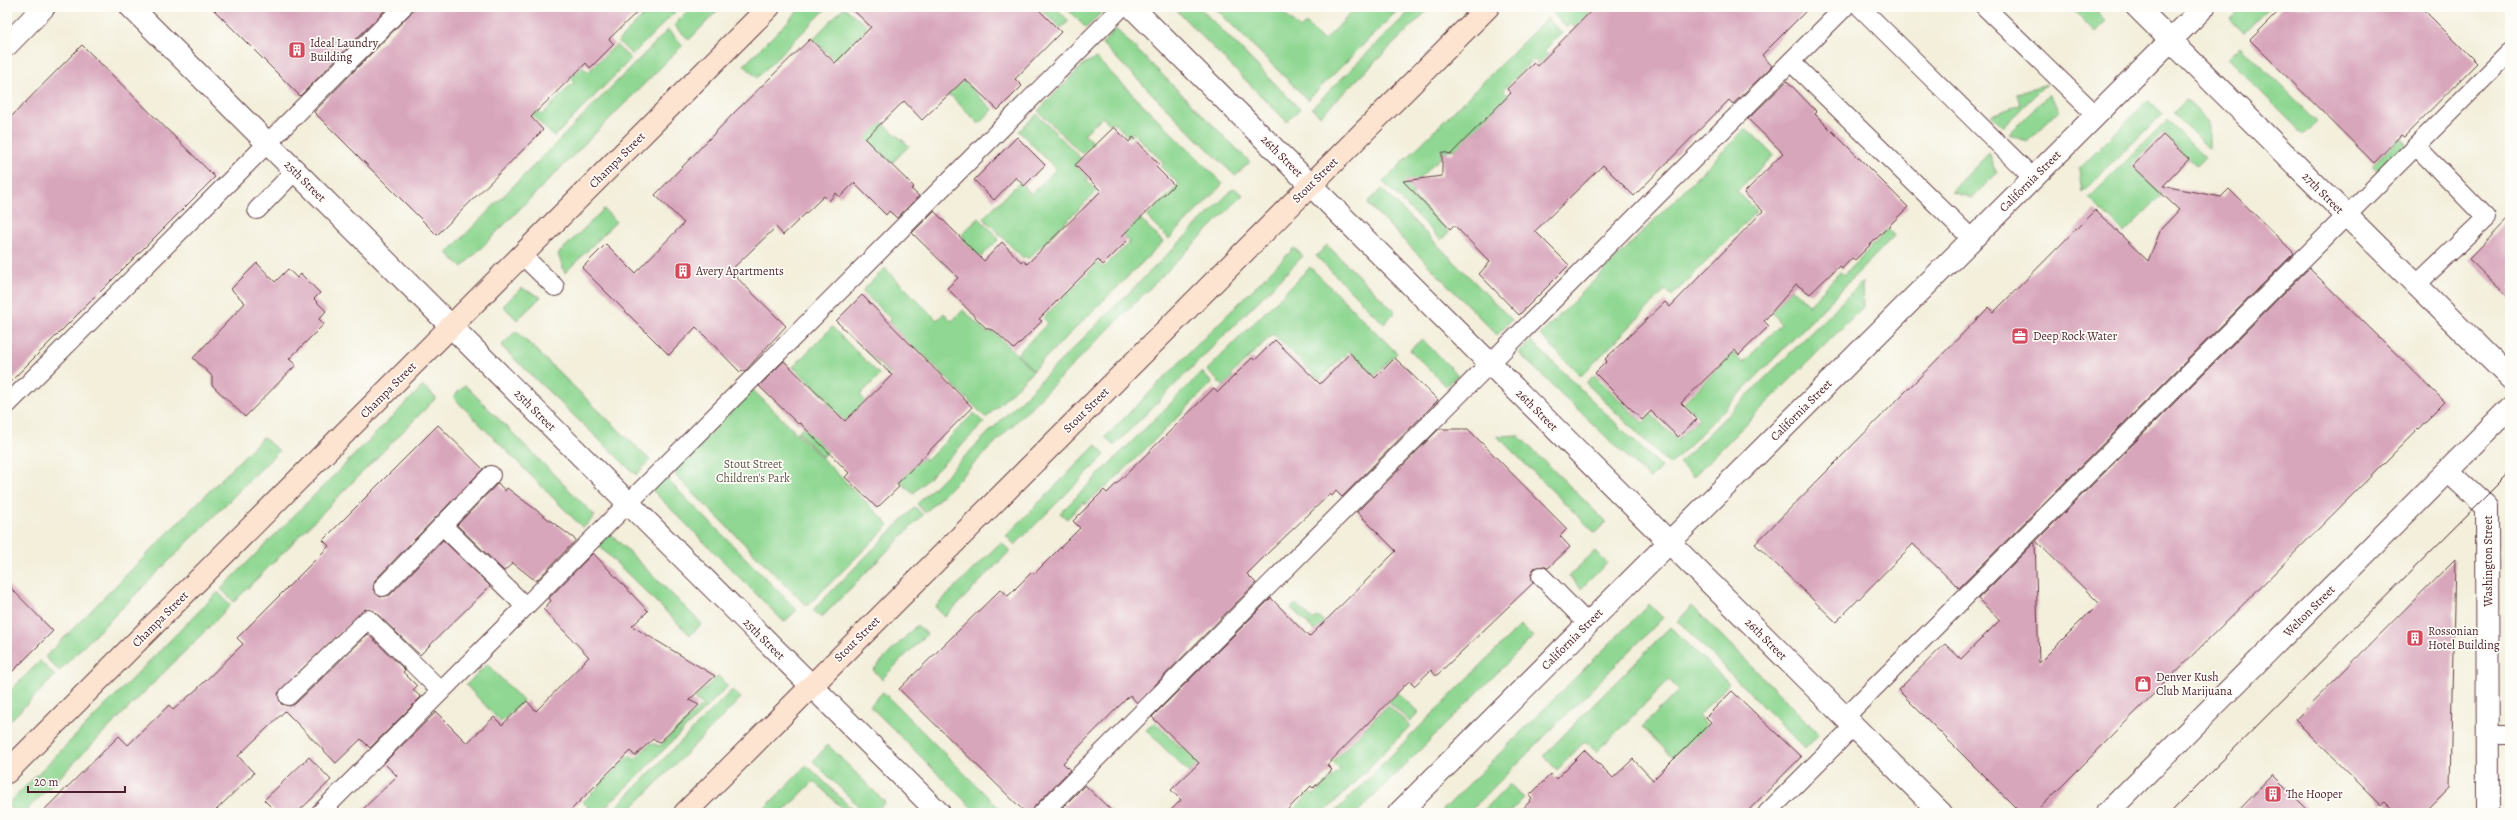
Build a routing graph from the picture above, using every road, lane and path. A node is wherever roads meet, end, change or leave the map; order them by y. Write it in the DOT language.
graph roads {
  1 [pos="44,7"];
  2 [pos="131,7"];
  3 [pos="403,7"];
  4 [pos="769,7"];
  5 [pos="1122,7"];
  6 [pos="1132,7"];
  7 [pos="1488,7"];
  8 [pos="1845,7"];
  9 [pos="1860,7"];
  10 [pos="1985,7"];
  11 [pos="2137,7"];
  12 [pos="2204,7"];
  13 [pos="2170,40"];
  14 [pos="7,44"];
  15 [pos="2510,52"];
  16 [pos="1791,62"];
  17 [pos="2096,115"];
  18 [pos="268,143"];
  19 [pos="2416,146"];
  20 [pos="295,171"];
  21 [pos="2033,178"];
  22 [pos="1310,184"];
  23 [pos="257,210"];
  24 [pos="2346,216"];
  25 [pos="1972,239"];
  26 [pos="522,255"];
  27 [pos="2416,285"];
  28 [pos="555,287"];
  29 [pos="451,327"];
  30 [pos="1491,364"];
  31 [pos="2510,378"];
  32 [pos="7,405"];
  33 [pos="2510,408"];
  34 [pos="2448,471"];
  35 [pos="490,476"];
  36 [pos="628,503"];
  37 [pos="442,525"];
  38 [pos="1669,542"];
  39 [pos="1541,576"];
  40 [pos="383,587"];
  41 [pos="525,606"];
  42 [pos="1588,624"];
  43 [pos="811,686"];
  44 [pos="441,691"];
  45 [pos="288,696"];
  46 [pos="1849,721"];
  47 [pos="2488,735"];
  48 [pos="2510,735"];
  49 [pos="7,772"];
  50 [pos="2486,811"];
  51 [pos="320,813"];
  52 [pos="685,813"];
  53 [pos="939,813"];
  54 [pos="1042,813"];
  55 [pos="1399,813"];
  56 [pos="1767,813"];
  57 [pos="1941,813"];
  58 [pos="2107,813"];
  1 -- 14 [label="street"];
  2 -- 18 [label="street, 25th Street"];
  3 -- 18 [label="lane"];
  4 -- 26 [label="main road, Champa Street"];
  5 -- 36 [label="lane"];
  6 -- 22 [label="street, 26th Street"];
  7 -- 22 [label="main road, Stout Street"];
  8 -- 16 [label="lane"];
  9 -- 21 [label="lane"];
  10 -- 17 [label="lane"];
  11 -- 13 [label="street, 27th Street"];
  12 -- 13 [label="street, California Street"];
  13 -- 17 [label="street, California Street"];
  13 -- 24 [label="street, 27th Street"];
  15 -- 19 [label="lane"];
  16 -- 25 [label="lane"];
  16 -- 30 [label="lane"];
  17 -- 21 [label="street, California Street"];
  18 -- 20 [label="street, 25th Street"];
  18 -- 32 [label="lane"];
  19 -- 24 [label="lane"];
  19 -- 27 [label="lane"];
  20 -- 23 [label="lane"];
  20 -- 29 [label="street, 25th Street"];
  21 -- 25 [label="street, California Street"];
  22 -- 30 [label="street, 26th Street"];
  22 -- 43 [label="main road, Stout Street"];
  24 -- 27 [label="street, 27th Street"];
  24 -- 46 [label="lane"];
  25 -- 38 [label="street, California Street"];
  26 -- 28 [label="lane"];
  26 -- 29 [label="main road, Champa Street"];
  27 -- 31 [label="street, 27th Street"];
  29 -- 36 [label="street, 25th Street"];
  29 -- 49 [label="main road, Champa Street"];
  30 -- 38 [label="street, 26th Street"];
  30 -- 54 [label="lane"];
  33 -- 34 [label="street, Welton Street"];
  34 -- 47 [label="street, Washington Street"];
  34 -- 58 [label="street, Welton Street"];
  35 -- 37 [label="lane"];
  36 -- 41 [label="lane"];
  36 -- 43 [label="street, 25th Street"];
  37 -- 40 [label="lane"];
  37 -- 41 [label="lane"];
  38 -- 42 [label="street, California Street"];
  38 -- 46 [label="street, 26th Street"];
  39 -- 42 [label="lane"];
  41 -- 44 [label="lane"];
  42 -- 55 [label="street, California Street"];
  43 -- 52 [label="main road, Stout Street"];
  43 -- 53 [label="street, 25th Street"];
  44 -- 45 [label="lane"];
  44 -- 51 [label="lane"];
  46 -- 56 [label="lane"];
  46 -- 57 [label="street, 26th Street"];
  47 -- 48 [label="lane"];
  47 -- 50 [label="street, Washington Street"];
}
